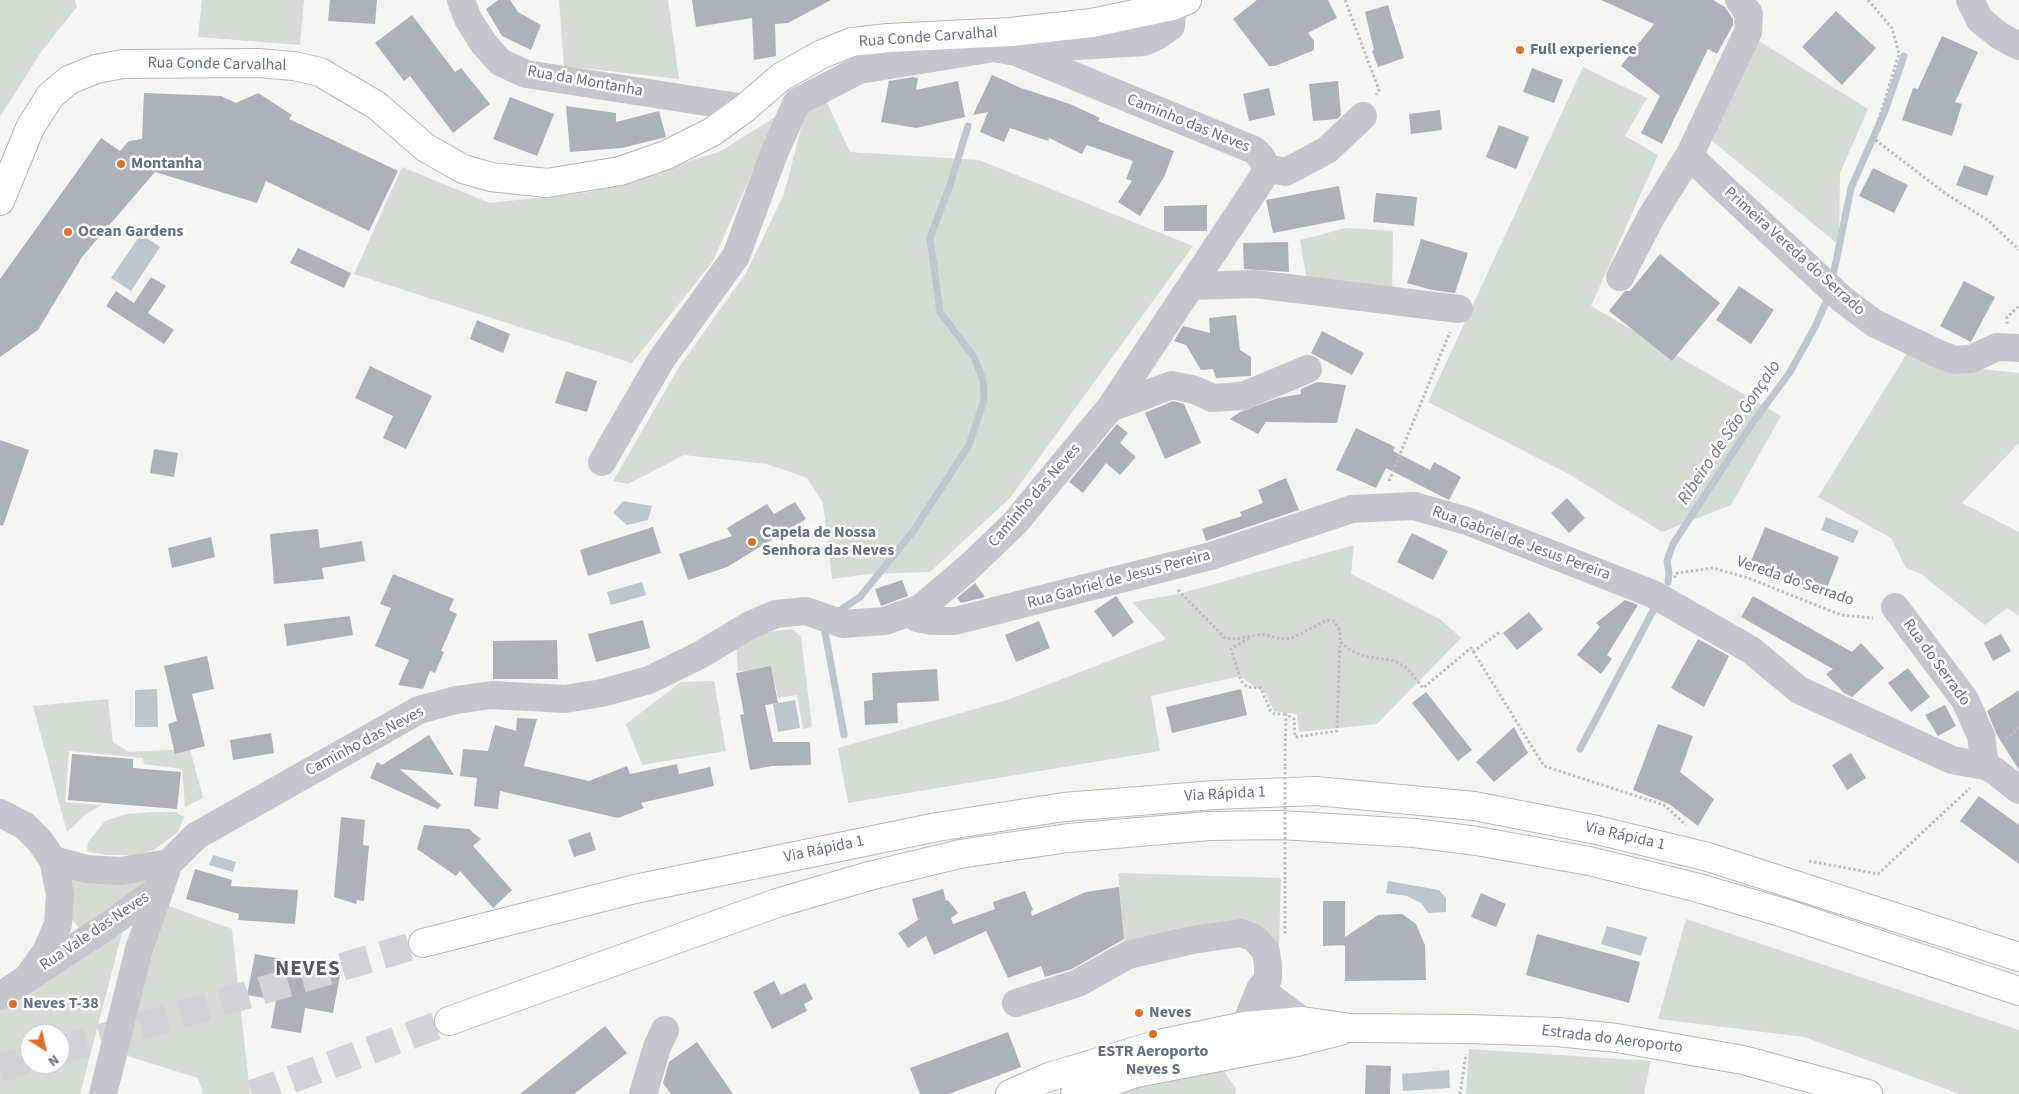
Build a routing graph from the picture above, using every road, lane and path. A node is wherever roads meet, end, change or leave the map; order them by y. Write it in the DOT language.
graph roads {
  1 [pos="461,0"];
  2 [pos="1345,0"];
  3 [pos="1739,0"];
  4 [pos="1868,0"];
  5 [pos="1970,0"];
  6 [pos="1181,2"];
  7 [pos="2019,46"];
  8 [pos="1016,52"];
  9 [pos="1379,90"];
  10 [pos="745,108"];
  11 [pos="1363,116"];
  12 [pos="1688,156"];
  13 [pos="1266,168"];
  14 [pos="0,201"];
  15 [pos="2019,250"];
  16 [pos="1620,277"];
  17 [pos="1193,286"];
  18 [pos="2019,306"];
  19 [pos="1459,309"];
  20 [pos="2016,311"];
  21 [pos="2019,348"];
  22 [pos="1308,370"];
  23 [pos="1110,408"];
  24 [pos="602,462"];
  25 [pos="1379,508"];
  26 [pos="1678,573"];
  27 [pos="1175,587"];
  28 [pos="908,612"];
  29 [pos="1900,615"];
  30 [pos="1501,631"];
  31 [pos="1251,636"];
  32 [pos="1340,642"];
  33 [pos="1473,652"];
  34 [pos="1286,714"];
  35 [pos="1981,774"];
  36 [pos="2019,790"];
  37 [pos="0,813"];
  38 [pos="1691,830"];
  39 [pos="1802,859"];
  40 [pos="52,860"];
  41 [pos="165,875"];
  42 [pos="1285,941"];
  43 [pos="423,943"];
  44 [pos="2019,957"];
  45 [pos="28,977"];
  46 [pos="1260,989"];
  47 [pos="2019,991"];
  48 [pos="0,996"];
  49 [pos="1016,1003"];
  50 [pos="449,1021"];
  51 [pos="1302,1021"];
  52 [pos="1245,1026"];
  53 [pos="1351,1028"];
  54 [pos="665,1030"];
  55 [pos="1466,1052"];
  56 [pos="1136,1073"];
  57 [pos="103,1094"];
  58 [pos="643,1094"];
  59 [pos="1010,1094"];
  60 [pos="1075,1094"];
  61 [pos="1460,1094"];
  62 [pos="1868,1094"];
  1 -- 10 [label="street, Rua da Montanha"];
  2 -- 9 [label="path"];
  3 -- 12 [label="street"];
  4 -- 15 [label="path"];
  5 -- 7 [label="street"];
  6 -- 8 [label="street"];
  6 -- 10 [label="main road, Rua Conde Carvalhal"];
  8 -- 13 [label="street, Caminho das Neves"];
  8 -- 24 [label="street"];
  10 -- 14 [label="main road, Rua Conde Carvalhal"];
  11 -- 13 [label="street"];
  12 -- 16 [label="street"];
  12 -- 21 [label="street, Primeira Vereda do Serrado"];
  13 -- 17 [label="street, Caminho das Neves"];
  17 -- 19 [label="street"];
  17 -- 23 [label="street, Caminho das Neves"];
  18 -- 20 [label="path"];
  19 -- 25 [label="path"];
  22 -- 23 [label="street"];
  23 -- 28 [label="street, Caminho das Neves"];
  25 -- 28 [label="street, Rua Gabriel de Jesus Pereira"];
  25 -- 35 [label="street, Rua Gabriel de Jesus Pereira"];
  26 -- 29 [label="path, Vereda do Serrado"];
  27 -- 31 [label="path"];
  28 -- 41 [label="street, Caminho das Neves"];
  29 -- 35 [label="street, Rua do Serrado"];
  30 -- 33 [label="path"];
  31 -- 32 [label="path"];
  31 -- 34 [label="path"];
  32 -- 33 [label="path"];
  32 -- 34 [label="path"];
  33 -- 38 [label="path"];
  34 -- 42 [label="path, bridge"];
  35 -- 36 [label="street"];
  35 -- 39 [label="path"];
  37 -- 40 [label="street, Rua Vale das Neves"];
  40 -- 41 [label="street"];
  40 -- 45 [label="street, Rua Vale das Neves"];
  41 -- 45 [label="street, Rua Vale das Neves"];
  41 -- 57 [label="street, Caminho das Neves"];
  43 -- 44 [label="main road, Via Rápida 1"];
  45 -- 48 [label="street, Rua Vale das Neves"];
  46 -- 49 [label="street"];
  46 -- 51 [label="street"];
  46 -- 52 [label="street"];
  47 -- 50 [label="main road, Via Rápida 1"];
  51 -- 52 [label="main road, Estrada do Aeroporto"];
  51 -- 53 [label="main road, Estrada do Aeroporto"];
  52 -- 56 [label="main road"];
  52 -- 59 [label="main road, Estrada do Aeroporto"];
  53 -- 56 [label="main road, Estrada do Aeroporto"];
  53 -- 62 [label="main road, Estrada do Aeroporto"];
  54 -- 58 [label="street"];
  55 -- 61 [label="path"];
  56 -- 60 [label="main road, Estrada do Aeroporto"];
}
